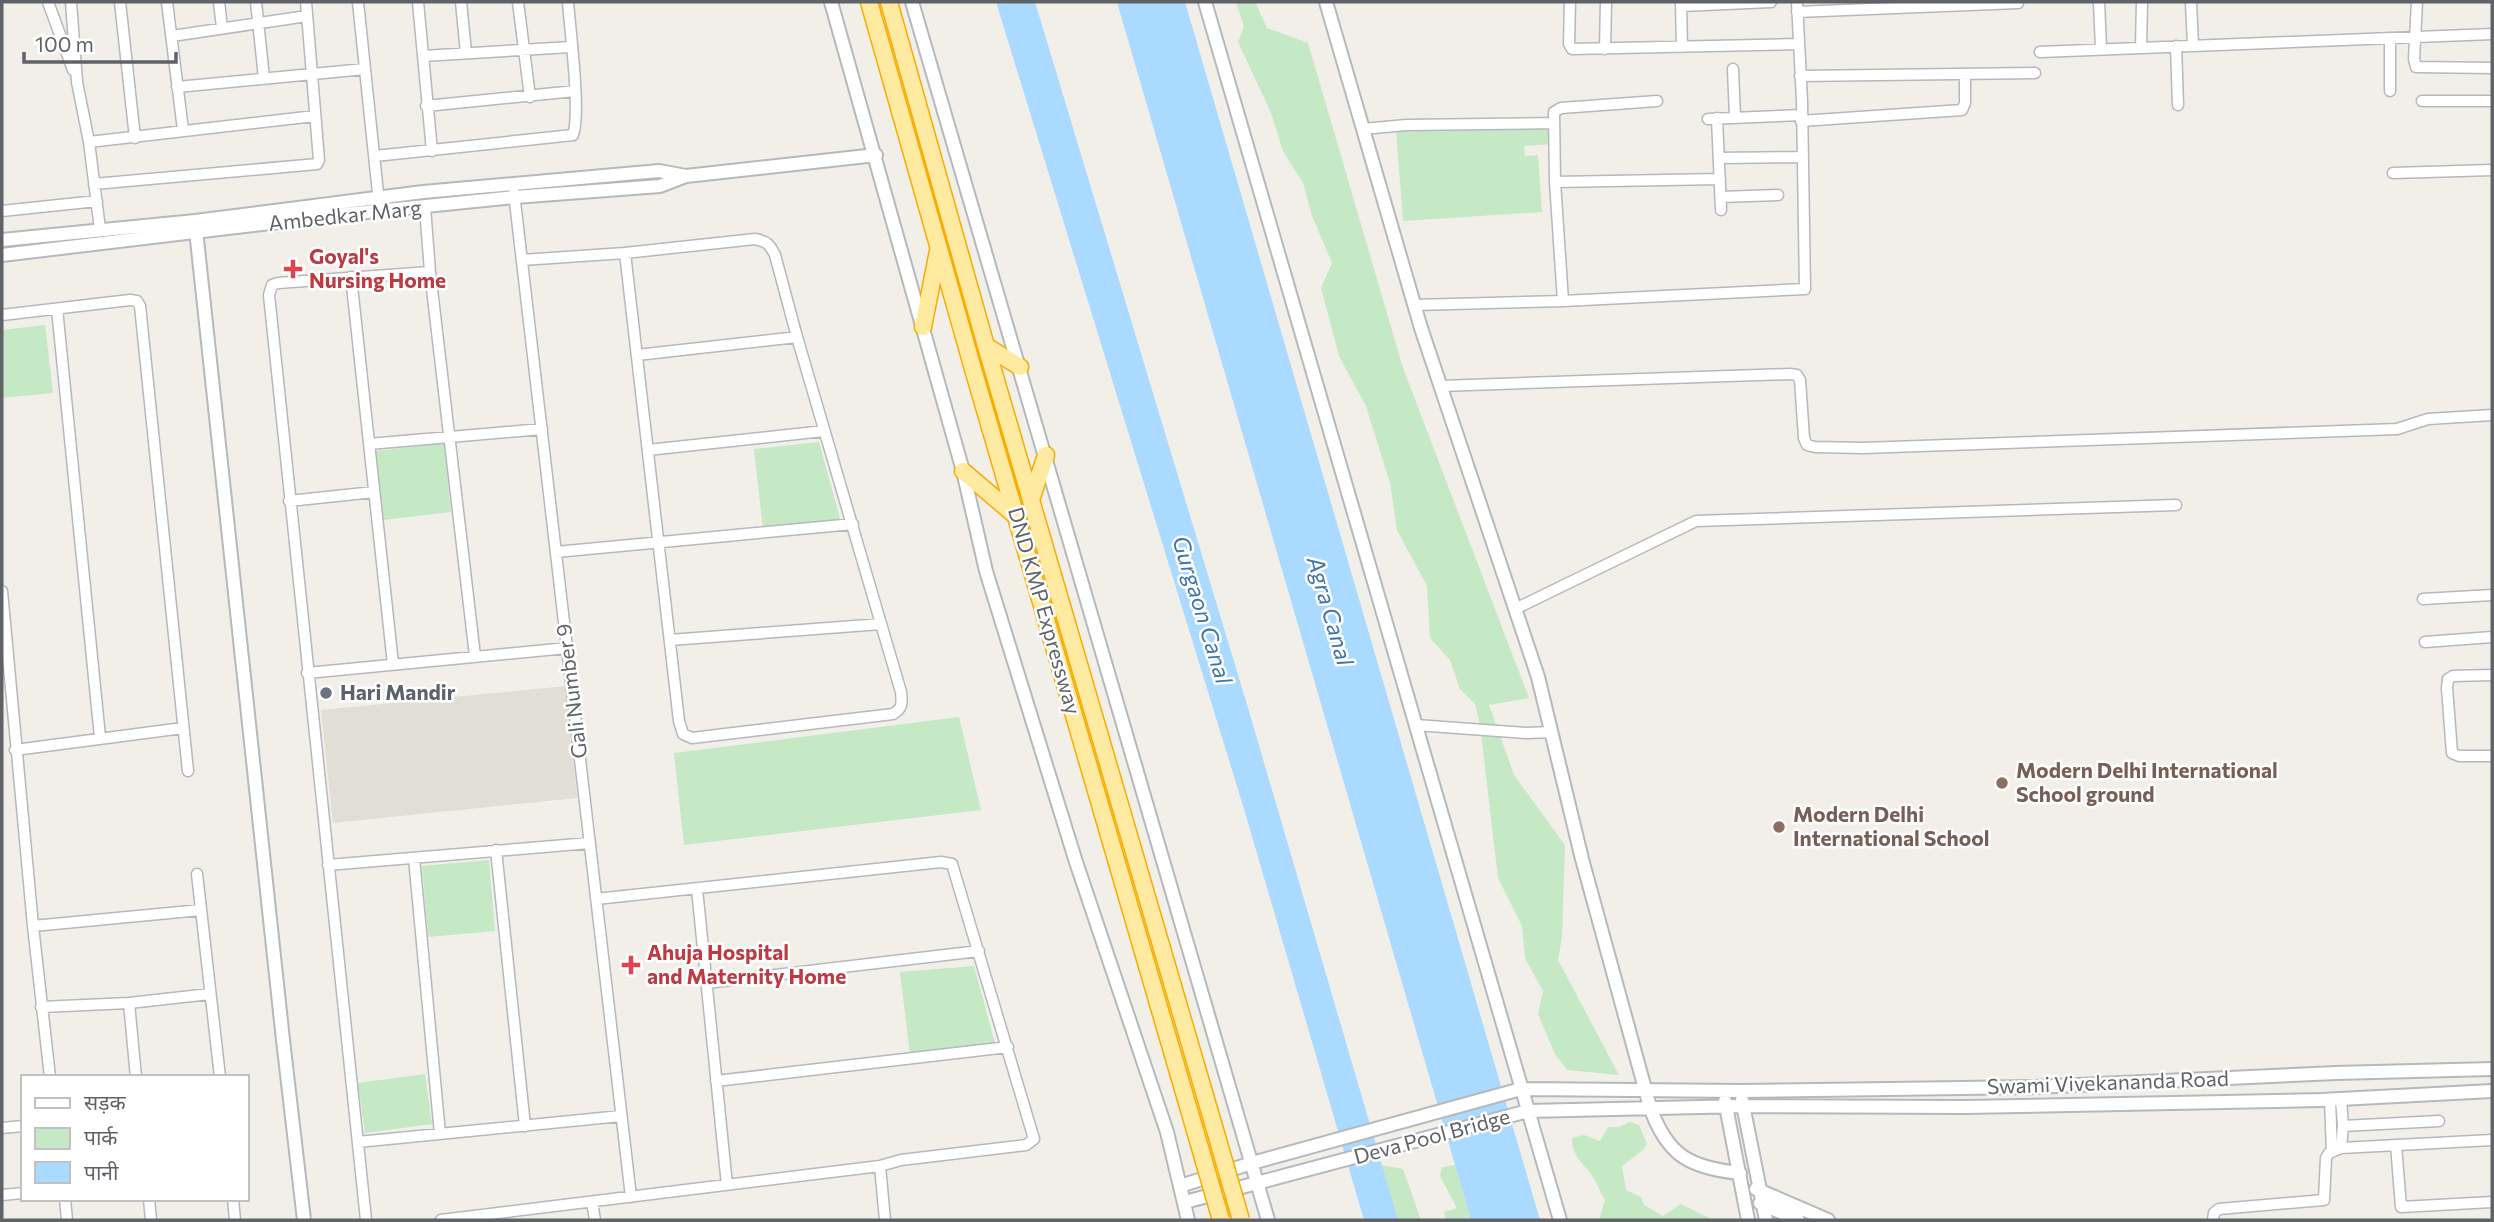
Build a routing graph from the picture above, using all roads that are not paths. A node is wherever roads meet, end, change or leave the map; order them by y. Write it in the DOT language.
graph roads {
  1 [pos="48,2"];
  2 [pos="71,2"];
  3 [pos="120,2"];
  4 [pos="167,2"];
  5 [pos="219,2"];
  6 [pos="256,2"];
  7 [pos="306,2"];
  8 [pos="358,2"];
  9 [pos="418,2"];
  10 [pos="461,2"];
  11 [pos="518,2"];
  12 [pos="568,2"];
  13 [pos="831,2"];
  14 [pos="869,2"];
  15 [pos="889,2"];
  16 [pos="912,2"];
  17 [pos="1205,2"];
  18 [pos="1326,2"];
  19 [pos="1570,2"];
  20 [pos="1606,2"];
  21 [pos="1771,2"];
  22 [pos="2099,2"];
  23 [pos="2142,2"];
  24 [pos="2191,2"];
  25 [pos="2417,2"];
  26 [pos="2018,3"];
  27 [pos="1681,4"];
  28 [pos="1797,7"];
  29 [pos="307,16"];
  30 [pos="258,22"];
  31 [pos="222,28"];
  32 [pos="2492,34"];
  33 [pos="172,36"];
  34 [pos="2414,37"];
  35 [pos="2390,38"];
  36 [pos="1799,44"];
  37 [pos="2176,46"];
  38 [pos="2193,46"];
  39 [pos="571,47"];
  40 [pos="1682,47"];
  41 [pos="2141,47"];
  42 [pos="1605,49"];
  43 [pos="524,50"];
  44 [pos="2101,50"];
  45 [pos="2039,52"];
  46 [pos="466,53"];
  47 [pos="423,56"];
  48 [pos="2492,68"];
  49 [pos="365,69"];
  50 [pos="1733,69"];
  51 [pos="2035,73"];
  52 [pos="313,74"];
  53 [pos="1965,75"];
  54 [pos="1800,76"];
  55 [pos="264,78"];
  56 [pos="77,82"];
  57 [pos="177,87"];
  58 [pos="575,91"];
  59 [pos="2390,91"];
  60 [pos="530,97"];
  61 [pos="1657,101"];
  62 [pos="2422,101"];
  63 [pos="2492,101"];
  64 [pos="2178,105"];
  65 [pos="426,106"];
  66 [pos="315,116"];
  67 [pos="1735,117"];
  68 [pos="1801,118"];
  69 [pos="1554,123"];
  70 [pos="1363,129"];
  71 [pos="183,130"];
  72 [pos="135,138"];
  73 [pos="89,142"];
  74 [pos="432,150"];
  75 [pos="876,155"];
  76 [pos="375,156"];
  77 [pos="1802,157"];
  78 [pos="1719,158"];
  79 [pos="2492,170"];
  80 [pos="2393,173"];
  81 [pos="1720,179"];
  82 [pos="1555,182"];
  83 [pos="94,184"];
  84 [pos="514,191"];
  85 [pos="1778,195"];
  86 [pos="1721,197"];
  87 [pos="97,201"];
  88 [pos="379,204"];
  89 [pos="425,207"];
  90 [pos="2,211"];
  91 [pos="1721,211"];
  92 [pos="196,227"];
  93 [pos="100,229"];
  94 [pos="2,240"];
  95 [pos="939,248"];
  96 [pos="625,253"];
  97 [pos="2,255"];
  98 [pos="522,261"];
  99 [pos="430,272"];
  100 [pos="351,277"];
  101 [pos="1563,301"];
  102 [pos="1414,305"];
  103 [pos="57,309"];
  104 [pos="2,315"];
  105 [pos="923,327"];
  106 [pos="797,337"];
  107 [pos="986,346"];
  108 [pos="637,355"];
  109 [pos="1020,366"];
  110 [pos="1440,386"];
  111 [pos="2492,415"];
  112 [pos="541,429"];
  113 [pos="824,431"];
  114 [pos="449,437"];
  115 [pos="369,444"];
  116 [pos="648,450"];
  117 [pos="1046,455"];
  118 [pos="963,471"];
  119 [pos="374,492"];
  120 [pos="1032,497"];
  121 [pos="289,501"];
  122 [pos="2176,505"];
  123 [pos="1017,517"];
  124 [pos="853,524"];
  125 [pos="659,543"];
  126 [pos="556,552"];
  127 [pos="2,591"];
  128 [pos="2492,595"];
  129 [pos="2,597"];
  130 [pos="2423,600"];
  131 [pos="1515,608"];
  132 [pos="881,624"];
  133 [pos="2492,637"];
  134 [pos="670,640"];
  135 [pos="2425,642"];
  136 [pos="567,648"];
  137 [pos="475,656"];
  138 [pos="393,664"];
  139 [pos="307,673"];
  140 [pos="2492,675"];
  141 [pos="1416,725"];
  142 [pos="183,728"];
  143 [pos="1551,732"];
  144 [pos="100,737"];
  145 [pos="15,750"];
  146 [pos="2492,756"];
  147 [pos="188,771"];
  148 [pos="590,843"];
  149 [pos="496,850"];
  150 [pos="414,858"];
  151 [pos="328,865"];
  152 [pos="197,874"];
  153 [pos="697,889"];
  154 [pos="596,899"];
  155 [pos="201,909"];
  156 [pos="33,926"];
  157 [pos="979,951"];
  158 [pos="706,983"];
  159 [pos="211,994"];
  160 [pos="129,1003"];
  161 [pos="41,1007"];
  162 [pos="1008,1047"];
  163 [pos="2492,1069"];
  164 [pos="50,1075"];
  165 [pos="136,1075"];
  166 [pos="220,1075"];
  167 [pos="716,1081"];
  168 [pos="1645,1090"];
  169 [pos="1723,1090"];
  170 [pos="1515,1091"];
  171 [pos="1741,1091"];
  172 [pos="2492,1091"];
  173 [pos="2335,1099"];
  174 [pos="1743,1105"];
  175 [pos="1726,1106"];
  176 [pos="1650,1107"];
  177 [pos="1528,1111"];
  178 [pos="621,1116"];
  179 [pos="2439,1121"];
  180 [pos="21,1126"];
  181 [pos="525,1126"];
  182 [pos="2343,1126"];
  183 [pos="2,1128"];
  184 [pos="440,1134"];
  185 [pos="2492,1140"];
  186 [pos="358,1142"];
  187 [pos="2396,1145"];
  188 [pos="2337,1150"];
  189 [pos="1252,1163"];
  190 [pos="880,1166"];
  191 [pos="1258,1184"];
  192 [pos="727,1185"];
  193 [pos="1742,1185"];
  194 [pos="1180,1186"];
  195 [pos="21,1193"];
  196 [pos="2,1195"];
  197 [pos="631,1197"];
  198 [pos="1762,1198"];
  199 [pos="65,1201"];
  200 [pos="149,1201"];
  201 [pos="233,1201"];
  202 [pos="592,1202"];
  203 [pos="1185,1202"];
  204 [pos="2492,1202"];
  205 [pos="543,1208"];
  206 [pos="67,1220"];
  207 [pos="151,1220"];
  208 [pos="235,1220"];
  209 [pos="304,1220"];
  210 [pos="366,1220"];
  211 [pos="442,1220"];
  212 [pos="544,1220"];
  213 [pos="595,1220"];
  214 [pos="885,1220"];
  215 [pos="1188,1220"];
  216 [pos="1221,1220"];
  217 [pos="1241,1220"];
  218 [pos="1268,1220"];
  219 [pos="1560,1220"];
  220 [pos="1748,1220"];
  221 [pos="1766,1220"];
  222 [pos="1798,1220"];
  223 [pos="1828,1220"];
  224 [pos="2213,1220"];
  1 -- 56 [label="street"];
  2 -- 56 [label="street"];
  3 -- 72 [label="street"];
  4 -- 33 [label="street"];
  5 -- 31 [label="street"];
  6 -- 30 [label="street"];
  7 -- 29 [label="street"];
  8 -- 49 [label="street"];
  9 -- 47 [label="street"];
  10 -- 46 [label="street"];
  11 -- 43 [label="street"];
  12 -- 39 [label="street"];
  13 -- 75 [label="street"];
  14 -- 95 [label="highway, DND KMP Expressway"];
  15 -- 107 [label="highway, DND KMP Expressway"];
  16 -- 109 [label="street"];
  17 -- 141 [label="street"];
  18 -- 70 [label="street"];
  19 -- 42 [label="street"];
  20 -- 42 [label="street"];
  21 -- 27 [label="street"];
  22 -- 44 [label="street"];
  23 -- 41 [label="street"];
  24 -- 38 [label="street"];
  25 -- 34 [label="street"];
  26 -- 28 [label="street"];
  27 -- 40 [label="street"];
  28 -- 36 [label="street"];
  29 -- 30 [label="street"];
  29 -- 52 [label="street"];
  30 -- 31 [label="street"];
  30 -- 55 [label="street"];
  31 -- 33 [label="street"];
  32 -- 34 [label="street"];
  33 -- 57 [label="street"];
  34 -- 35 [label="street"];
  34 -- 48 [label="street"];
  35 -- 38 [label="street"];
  35 -- 59 [label="street"];
  36 -- 40 [label="street"];
  36 -- 54 [label="street"];
  37 -- 38 [label="street"];
  37 -- 41 [label="street"];
  37 -- 64 [label="street"];
  39 -- 43 [label="street"];
  39 -- 58 [label="street"];
  40 -- 42 [label="street"];
  41 -- 44 [label="street"];
  43 -- 46 [label="street"];
  43 -- 60 [label="street"];
  44 -- 45 [label="street"];
  46 -- 47 [label="street"];
  47 -- 65 [label="street"];
  49 -- 52 [label="street"];
  49 -- 76 [label="street"];
  50 -- 67 [label="street"];
  51 -- 53 [label="street"];
  52 -- 55 [label="street"];
  52 -- 66 [label="street"];
  53 -- 54 [label="street"];
  53 -- 68 [label="street"];
  54 -- 68 [label="street"];
  55 -- 57 [label="street"];
  56 -- 73 [label="street"];
  57 -- 71 [label="street"];
  58 -- 60 [label="street"];
  58 -- 74 [label="street"];
  60 -- 65 [label="street"];
  61 -- 69 [label="street"];
  62 -- 63 [label="street"];
  65 -- 74 [label="street"];
  66 -- 71 [label="street"];
  66 -- 83 [label="street"];
  67 -- 68 [label="street"];
  67 -- 78 [label="street"];
  68 -- 77 [label="street"];
  69 -- 70 [label="street"];
  69 -- 82 [label="street"];
  70 -- 102 [label="street"];
  71 -- 72 [label="street"];
  72 -- 73 [label="street"];
  73 -- 83 [label="street"];
  74 -- 76 [label="street"];
  75 -- 84 [label="street, Ambedkar Marg"];
  75 -- 105 [label="street"];
  76 -- 88 [label="street"];
  77 -- 78 [label="street"];
  77 -- 101 [label="street"];
  78 -- 81 [label="street"];
  79 -- 80 [label="street"];
  81 -- 82 [label="street"];
  81 -- 86 [label="street"];
  82 -- 101 [label="street"];
  83 -- 87 [label="street"];
  84 -- 88 [label="street, Ambedkar Marg"];
  84 -- 89 [label="street, Ambedkar Marg"];
  84 -- 98 [label="street, Gali Number 9"];
  85 -- 86 [label="street"];
  86 -- 91 [label="street"];
  87 -- 90 [label="street"];
  87 -- 93 [label="street"];
  88 -- 89 [label="street, Ambedkar Marg"];
  88 -- 92 [label="street, Ambedkar Marg"];
  89 -- 99 [label="street"];
  92 -- 93 [label="street, Ambedkar Marg"];
  92 -- 97 [label="street, Ambedkar Marg"];
  92 -- 209 [label="street"];
  93 -- 94 [label="street, Ambedkar Marg"];
  95 -- 105 [label="highway"];
  95 -- 123 [label="highway, DND KMP Expressway"];
  96 -- 98 [label="street"];
  96 -- 106 [label="street"];
  96 -- 108 [label="street"];
  98 -- 112 [label="street, Gali Number 9"];
  99 -- 100 [label="street"];
  99 -- 114 [label="street"];
  100 -- 115 [label="street"];
  100 -- 121 [label="street"];
  101 -- 102 [label="street"];
  102 -- 110 [label="street"];
  103 -- 104 [label="street"];
  103 -- 142 [label="street"];
  103 -- 144 [label="street"];
  105 -- 118 [label="street"];
  106 -- 108 [label="street"];
  106 -- 113 [label="street"];
  107 -- 109 [label="highway"];
  107 -- 120 [label="highway, DND KMP Expressway"];
  108 -- 116 [label="street"];
  109 -- 117 [label="street"];
  110 -- 111 [label="street"];
  110 -- 131 [label="street"];
  112 -- 114 [label="street"];
  112 -- 126 [label="street, Gali Number 9"];
  113 -- 116 [label="street"];
  113 -- 124 [label="street"];
  114 -- 115 [label="street"];
  114 -- 137 [label="street"];
  115 -- 119 [label="street"];
  116 -- 125 [label="street"];
  117 -- 120 [label="highway"];
  117 -- 189 [label="street"];
  118 -- 123 [label="highway"];
  118 -- 194 [label="street"];
  119 -- 121 [label="street"];
  119 -- 138 [label="street"];
  120 -- 217 [label="highway, DND KMP Expressway, bridge"];
  121 -- 139 [label="street"];
  122 -- 131 [label="street"];
  123 -- 216 [label="highway, DND KMP Expressway, bridge"];
  124 -- 125 [label="street"];
  124 -- 132 [label="street"];
  125 -- 126 [label="street"];
  125 -- 134 [label="street"];
  126 -- 136 [label="street, Gali Number 9"];
  127 -- 129 [label="street"];
  128 -- 130 [label="street"];
  129 -- 145 [label="street"];
  131 -- 143 [label="street"];
  132 -- 134 [label="street"];
  132 -- 134 [label="street"];
  133 -- 135 [label="street"];
  136 -- 137 [label="street"];
  136 -- 148 [label="street, Gali Number 9"];
  137 -- 138 [label="street"];
  138 -- 139 [label="street"];
  139 -- 151 [label="street"];
  140 -- 146 [label="street"];
  141 -- 143 [label="street"];
  141 -- 170 [label="street"];
  142 -- 144 [label="street"];
  142 -- 147 [label="street"];
  143 -- 168 [label="street"];
  144 -- 145 [label="street"];
  145 -- 156 [label="street"];
  148 -- 149 [label="street"];
  148 -- 154 [label="street, Gali Number 9"];
  149 -- 150 [label="street"];
  149 -- 181 [label="street"];
  150 -- 151 [label="street"];
  150 -- 184 [label="street"];
  151 -- 186 [label="street"];
  152 -- 155 [label="street"];
  153 -- 154 [label="street"];
  153 -- 157 [label="street"];
  153 -- 158 [label="street"];
  154 -- 178 [label="street, Gali Number 9"];
  155 -- 156 [label="street"];
  155 -- 159 [label="street"];
  156 -- 161 [label="street"];
  157 -- 158 [label="street"];
  157 -- 162 [label="street"];
  158 -- 167 [label="street"];
  159 -- 160 [label="street"];
  159 -- 166 [label="street"];
  160 -- 161 [label="street"];
  160 -- 165 [label="street"];
  161 -- 164 [label="street"];
  162 -- 167 [label="street"];
  162 -- 190 [label="street"];
  163 -- 171 [label="street, Swami Vivekananda Road"];
  167 -- 192 [label="street"];
  168 -- 169 [label="street, Swami Vivekananda Road"];
  168 -- 170 [label="street, Swami Vivekananda Road"];
  168 -- 176 [label="street"];
  169 -- 171 [label="street, Swami Vivekananda Road"];
  169 -- 175 [label="street"];
  170 -- 177 [label="street"];
  170 -- 189 [label="street, Swami Vivekananda Road"];
  171 -- 174 [label="street"];
  172 -- 173 [label="street, Deva Pool Bridge"];
  173 -- 174 [label="street, Deva Pool Bridge"];
  173 -- 182 [label="street"];
  173 -- 188 [label="street"];
  174 -- 175 [label="street, Deva Pool Bridge"];
  174 -- 198 [label="street"];
  175 -- 176 [label="street, Deva Pool Bridge"];
  175 -- 193 [label="street"];
  176 -- 177 [label="street, Deva Pool Bridge"];
  176 -- 193 [label="street"];
  177 -- 191 [label="street, Deva Pool Bridge"];
  177 -- 219 [label="street"];
  178 -- 181 [label="street"];
  178 -- 197 [label="street, Gali Number 9"];
  179 -- 182 [label="street"];
  180 -- 183 [label="street"];
  181 -- 184 [label="street"];
  182 -- 188 [label="street"];
  184 -- 186 [label="street"];
  185 -- 187 [label="street"];
  186 -- 210 [label="street"];
  187 -- 188 [label="street"];
  187 -- 204 [label="street"];
  188 -- 224 [label="street"];
  189 -- 191 [label="street"];
  189 -- 194 [label="street, Swami Vivekananda Road"];
  190 -- 192 [label="street"];
  190 -- 214 [label="street"];
  191 -- 203 [label="street, Deva Pool Bridge"];
  191 -- 218 [label="street"];
  192 -- 197 [label="street"];
  193 -- 198 [label="street"];
  193 -- 220 [label="street"];
  194 -- 203 [label="street"];
  195 -- 196 [label="street"];
  197 -- 202 [label="street"];
  198 -- 221 [label="street"];
  198 -- 222 [label="street"];
  198 -- 223 [label="street"];
  199 -- 206 [label="street"];
  200 -- 207 [label="street"];
  201 -- 208 [label="street"];
  202 -- 205 [label="street"];
  202 -- 213 [label="street"];
  203 -- 215 [label="street"];
  205 -- 211 [label="street"];
  205 -- 212 [label="street"];
}
